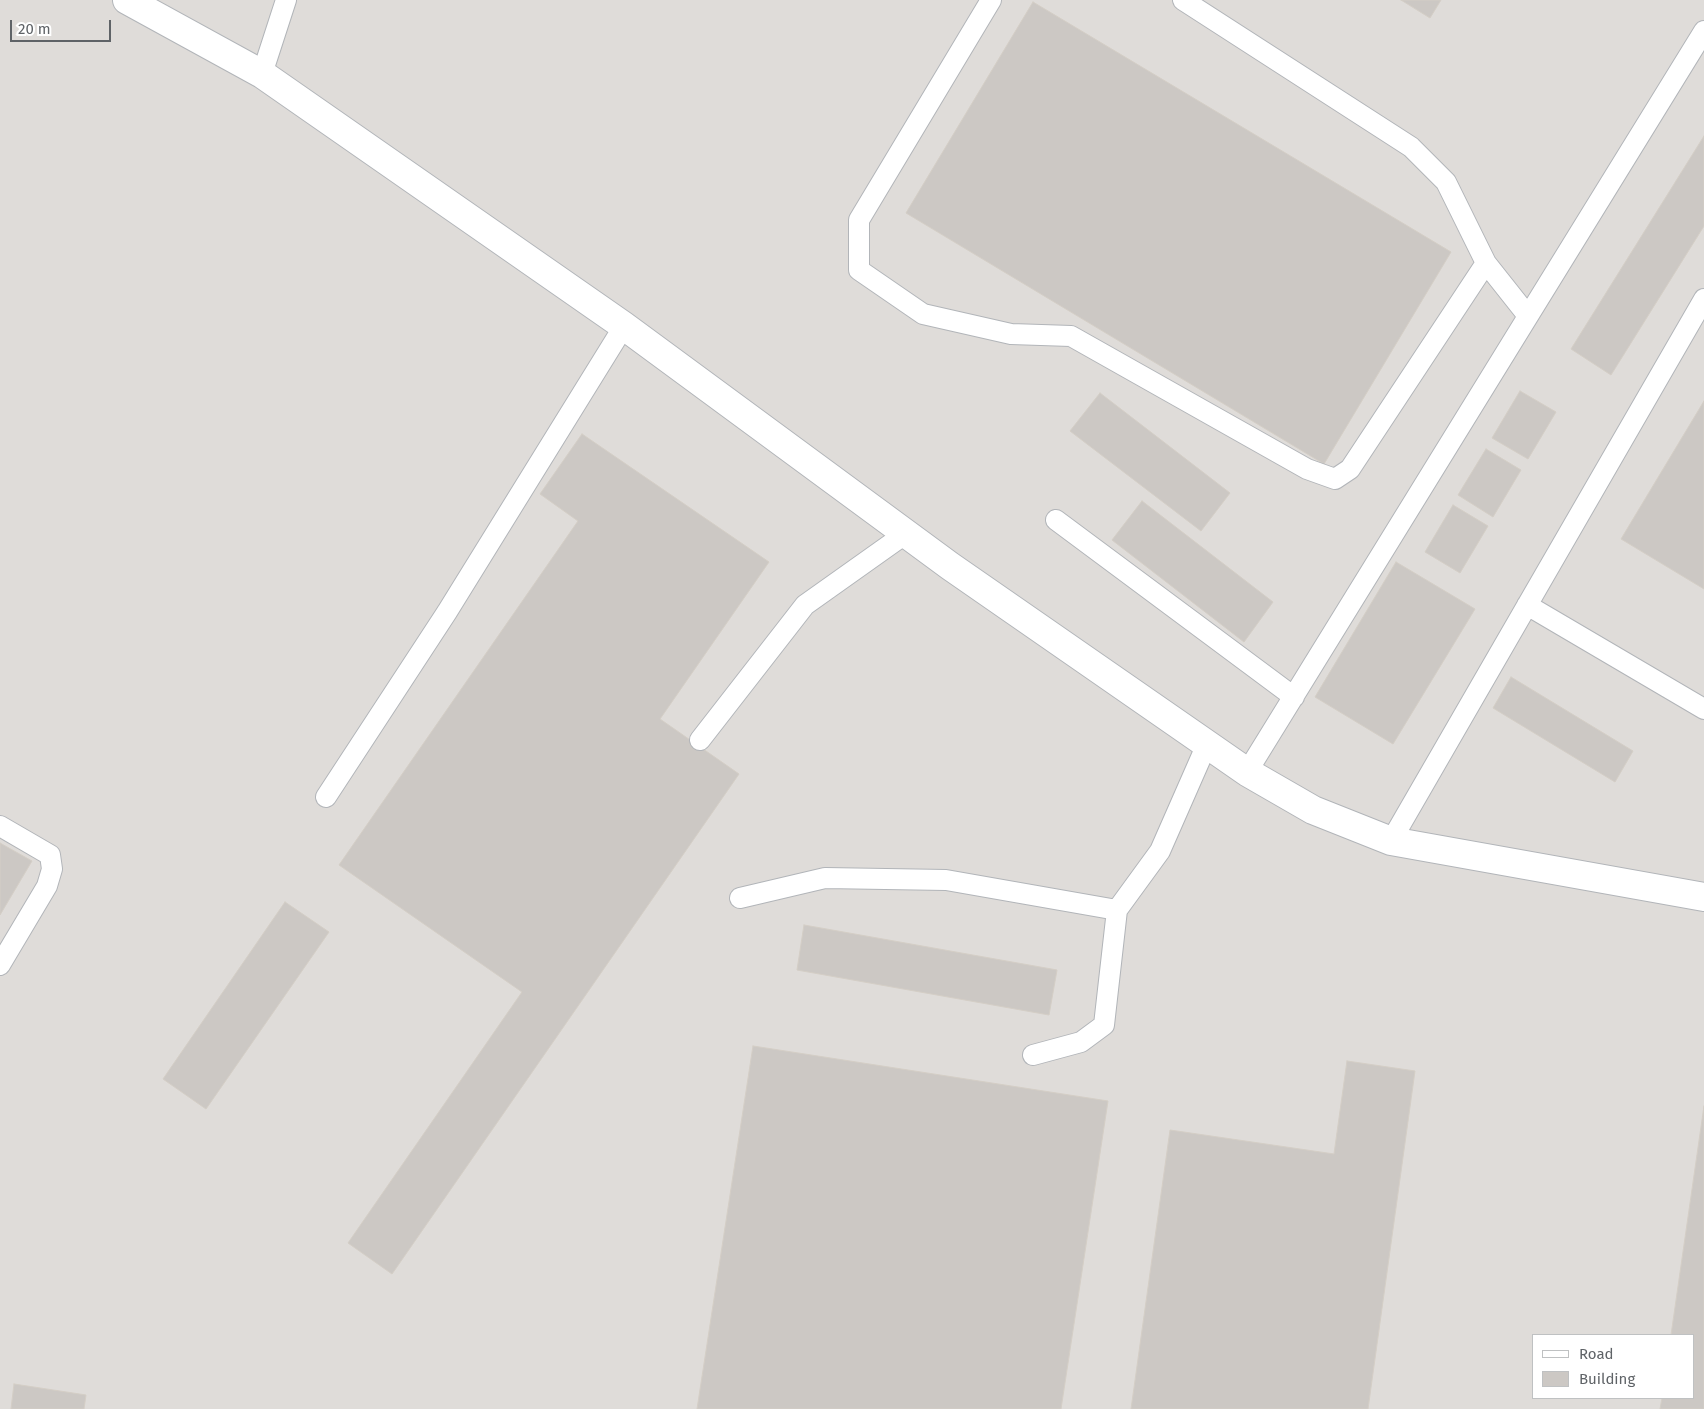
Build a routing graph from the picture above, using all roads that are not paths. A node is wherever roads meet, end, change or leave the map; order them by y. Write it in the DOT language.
graph roads {
  1 [pos="127,0"];
  2 [pos="286,0"];
  3 [pos="991,0"];
  4 [pos="1183,0"];
  5 [pos="1704,31"];
  6 [pos="262,74"];
  7 [pos="1486,263"];
  8 [pos="1704,298"];
  9 [pos="1528,316"];
  10 [pos="624,326"];
  11 [pos="1056,520"];
  12 [pos="905,534"];
  13 [pos="1527,605"];
  14 [pos="1294,697"];
  15 [pos="1704,709"];
  16 [pos="700,740"];
  17 [pos="1207,744"];
  18 [pos="1247,772"];
  19 [pos="326,797"];
  20 [pos="0,826"];
  21 [pos="1391,841"];
  22 [pos="1704,897"];
  23 [pos="740,898"];
  24 [pos="1118,910"];
  25 [pos="0,965"];
  26 [pos="1033,1055"];
  1 -- 6 [label="street"];
  2 -- 6 [label="lane"];
  3 -- 7 [label="lane"];
  4 -- 7 [label="lane"];
  5 -- 9 [label="lane"];
  6 -- 10 [label="street"];
  7 -- 9 [label="lane"];
  8 -- 13 [label="lane"];
  9 -- 14 [label="lane"];
  10 -- 12 [label="street"];
  10 -- 19 [label="lane"];
  11 -- 14 [label="lane"];
  12 -- 16 [label="lane"];
  12 -- 17 [label="street"];
  13 -- 15 [label="lane"];
  13 -- 21 [label="lane"];
  14 -- 18 [label="lane"];
  17 -- 18 [label="street"];
  17 -- 24 [label="lane"];
  18 -- 21 [label="street"];
  20 -- 25 [label="lane"];
  21 -- 22 [label="street"];
  23 -- 24 [label="lane"];
  24 -- 26 [label="lane"];
}
